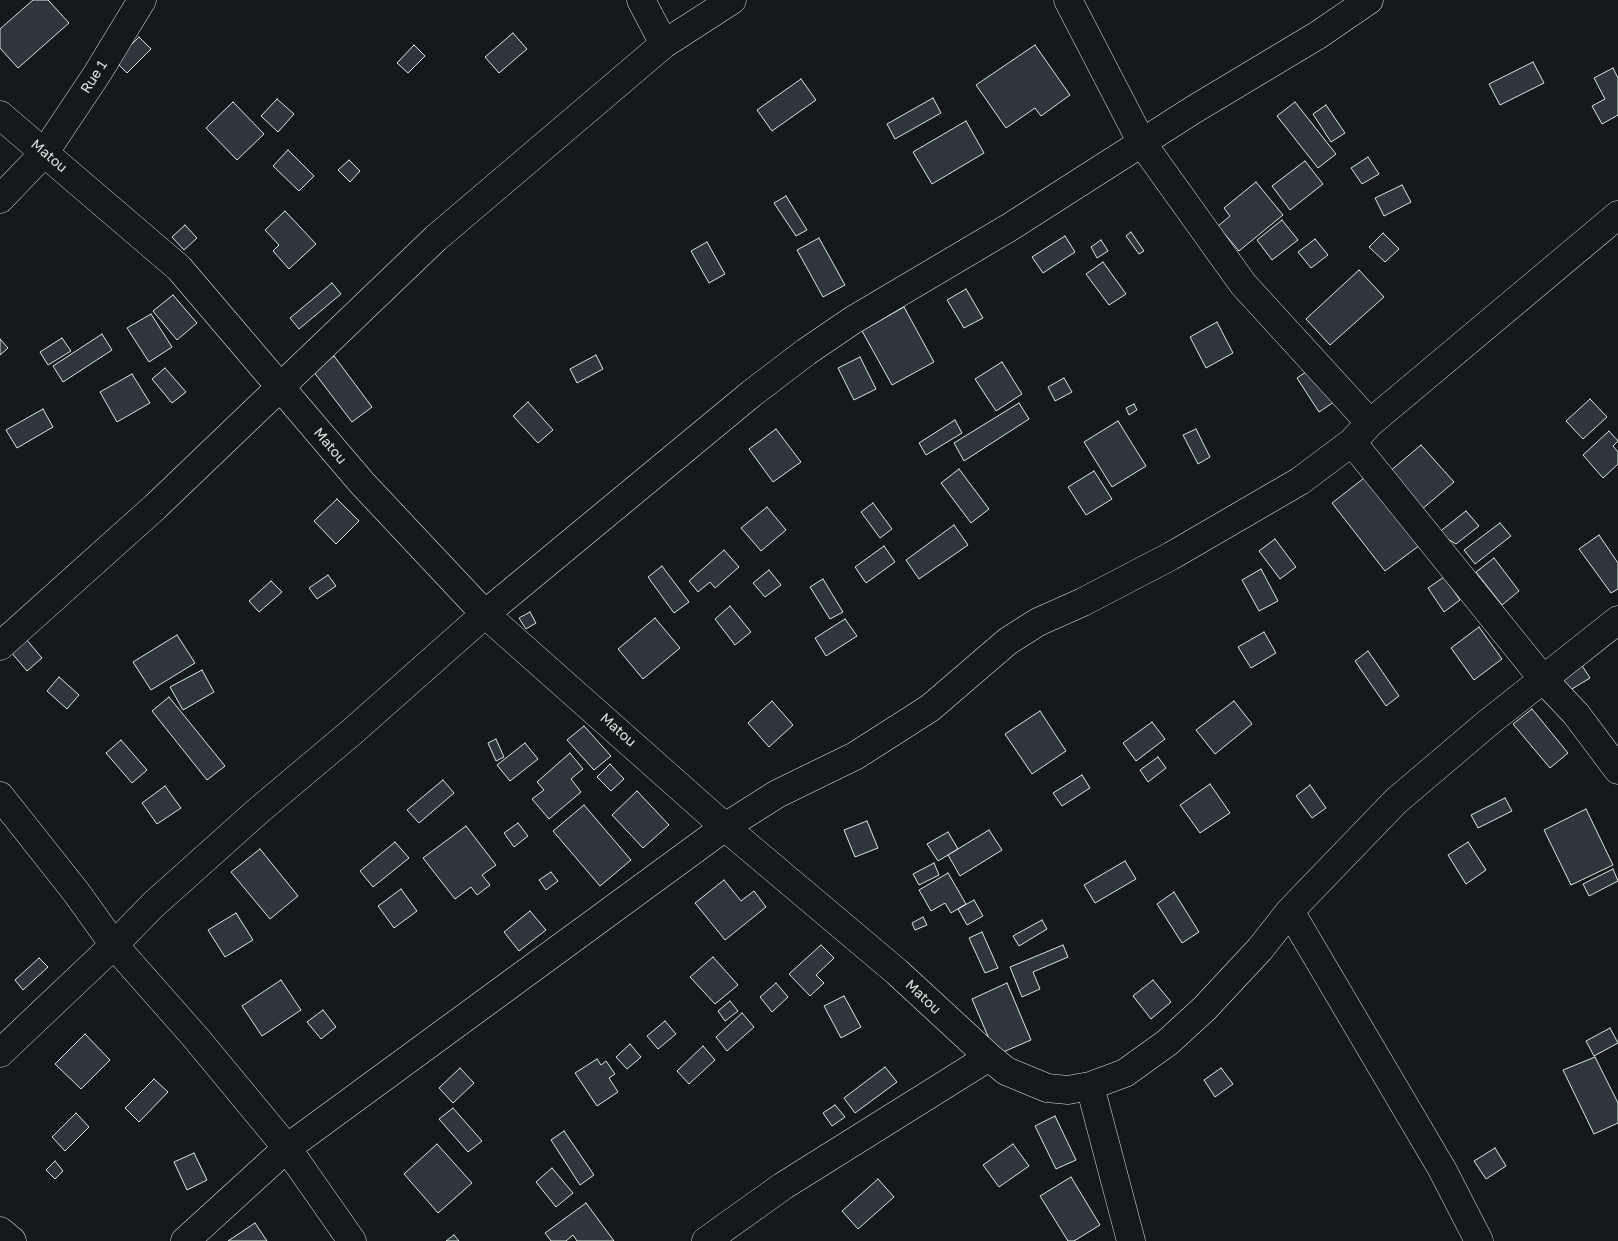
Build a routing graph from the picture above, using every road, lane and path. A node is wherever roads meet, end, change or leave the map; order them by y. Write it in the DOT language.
graph roads {
  1 [pos="142,0"];
  2 [pos="641,0"];
  3 [pos="732,0"];
  4 [pos="1068,0"];
  5 [pos="1369,0"];
  6 [pos="664,44"];
  7 [pos="0,115"];
  8 [pos="1142,143"];
  9 [pos="44,152"];
  10 [pos="0,199"];
  11 [pos="1618,215"];
  12 [pos="281,387"];
  13 [pos="1361,433"];
  14 [pos="485,614"];
  15 [pos="1618,620"];
  16 [pos="0,646"];
  17 [pos="1543,679"];
  18 [pos="1618,770"];
  19 [pos="0,796"];
  20 [pos="726,827"];
  21 [pos="1290,911"];
  22 [pos="114,946"];
  23 [pos="0,1053"];
  24 [pos="989,1057"];
  25 [pos="1090,1086"];
  26 [pos="287,1148"];
  27 [pos="0,1231"];
  28 [pos="12,1241"];
  29 [pos="185,1241"];
  30 [pos="352,1241"];
  31 [pos="706,1241"];
  32 [pos="1131,1241"];
  33 [pos="1479,1241"];
  1 -- 9 [label="street, Rue 1"];
  2 -- 6 [label="street"];
  3 -- 6 [label="street"];
  4 -- 8 [label="street"];
  5 -- 8 [label="street"];
  6 -- 12 [label="street"];
  7 -- 9 [label="street, Matou"];
  8 -- 13 [label="street"];
  8 -- 14 [label="street"];
  9 -- 10 [label="street, Rue 1"];
  9 -- 12 [label="street, Matou"];
  11 -- 13 [label="street"];
  12 -- 14 [label="street, Matou"];
  12 -- 16 [label="street"];
  13 -- 17 [label="street"];
  13 -- 20 [label="street"];
  14 -- 20 [label="street, Matou"];
  14 -- 22 [label="street"];
  15 -- 17 [label="street, Matou"];
  17 -- 18 [label="street"];
  17 -- 21 [label="street, Matou"];
  19 -- 22 [label="street"];
  20 -- 24 [label="street, Matou"];
  20 -- 26 [label="street"];
  21 -- 25 [label="street, Matou"];
  21 -- 33 [label="street"];
  22 -- 23 [label="street"];
  22 -- 26 [label="street"];
  24 -- 25 [label="street, Matou"];
  24 -- 31 [label="street"];
  25 -- 32 [label="street"];
  26 -- 29 [label="street"];
  26 -- 30 [label="street"];
  27 -- 28 [label="street"];
}
